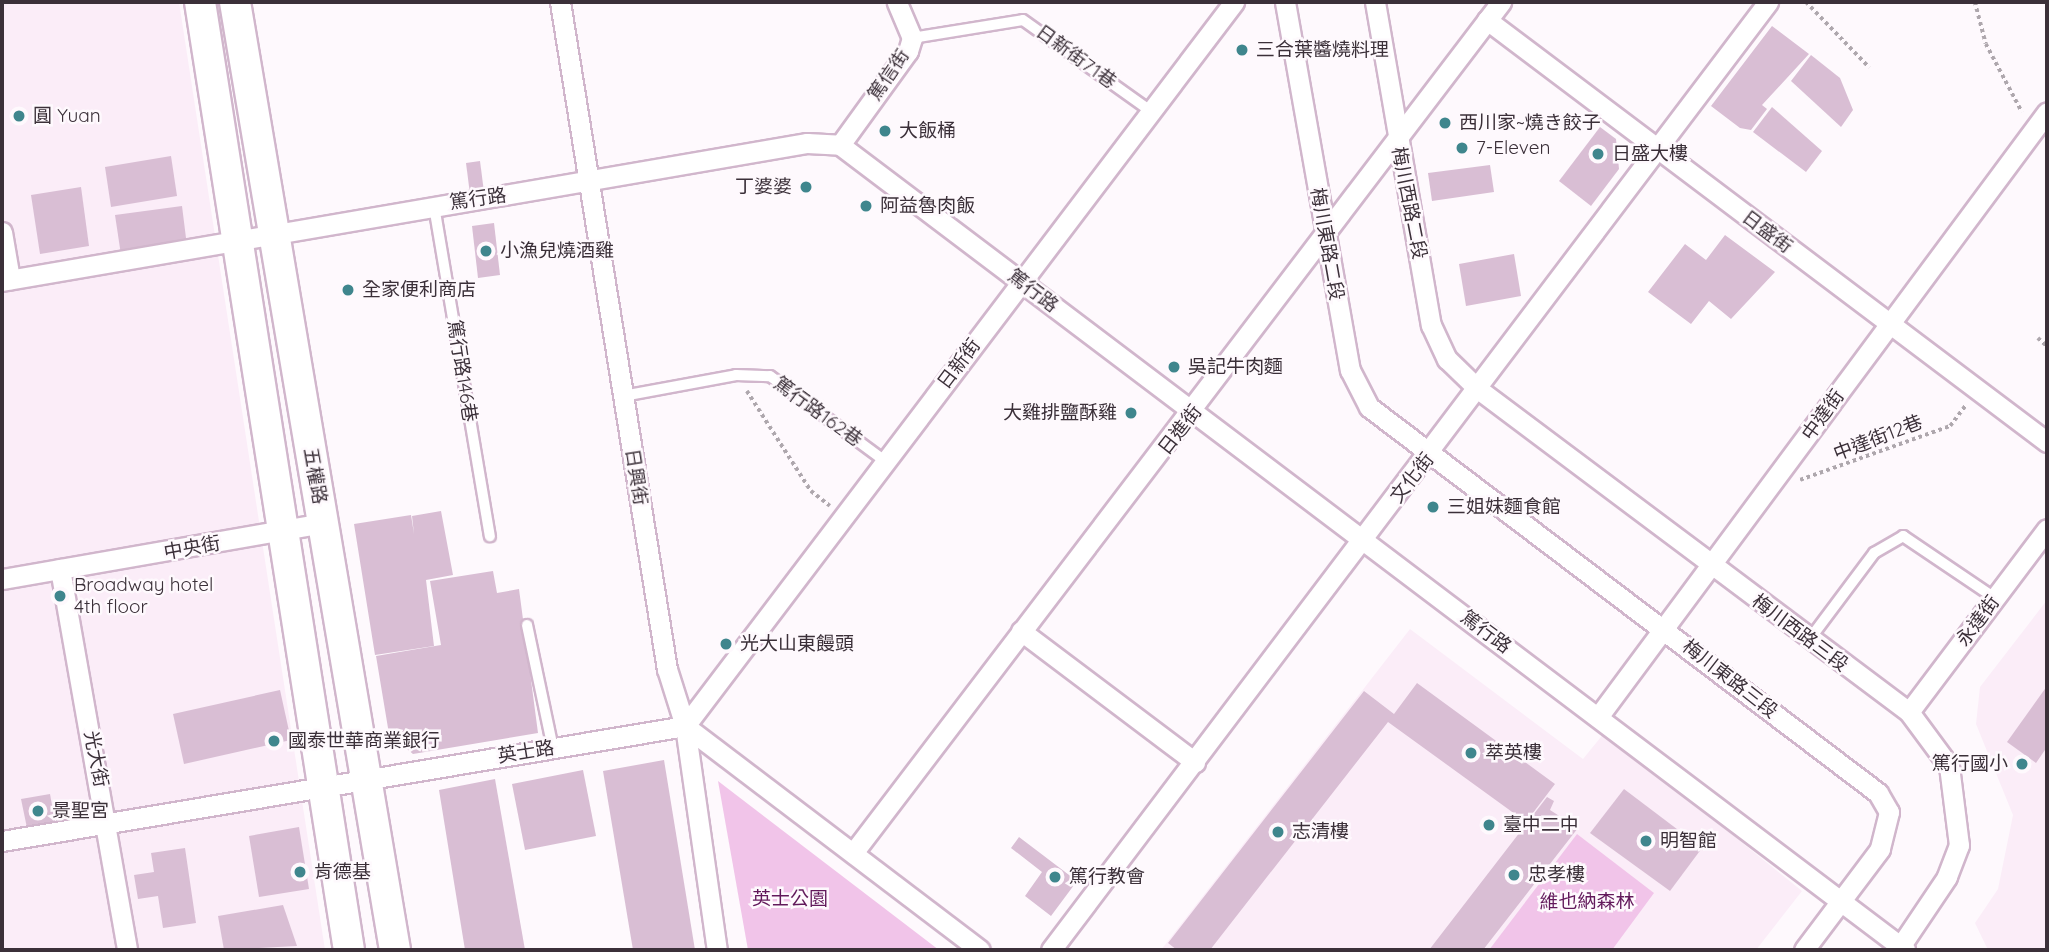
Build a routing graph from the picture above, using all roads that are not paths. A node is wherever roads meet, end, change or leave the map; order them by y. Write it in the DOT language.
graph roads {
  1 [pos="200,2"];
  2 [pos="235,2"];
  3 [pos="560,2"];
  4 [pos="897,2"];
  5 [pos="1234,2"];
  6 [pos="1285,2"];
  7 [pos="1375,2"];
  8 [pos="1501,2"];
  9 [pos="1768,2"];
  10 [pos="1488,20"];
  11 [pos="912,38"];
  12 [pos="1152,112"];
  13 [pos="2047,112"];
  14 [pos="1397,143"];
  15 [pos="841,145"];
  16 [pos="1657,150"];
  17 [pos="588,184"];
  18 [pos="434,205"];
  19 [pos="274,230"];
  20 [pos="2,232"];
  21 [pos="1326,237"];
  22 [pos="235,242"];
  23 [pos="6,280"];
  24 [pos="1021,282"];
  25 [pos="1890,324"];
  26 [pos="1478,389"];
  27 [pos="623,396"];
  28 [pos="1194,413"];
  29 [pos="2047,442"];
  30 [pos="1428,457"];
  31 [pos="885,461"];
  32 [pos="323,523"];
  33 [pos="2047,529"];
  34 [pos="282,532"];
  35 [pos="490,536"];
  36 [pos="1364,540"];
  37 [pos="1710,566"];
  38 [pos="60,569"];
  39 [pos="2,579"];
  40 [pos="1995,598"];
  41 [pos="527,625"];
  42 [pos="1663,628"];
  43 [pos="1021,631"];
  44 [pos="1809,640"];
  45 [pos="1909,712"];
  46 [pos="1598,717"];
  47 [pos="685,726"];
  48 [pos="553,748"];
  49 [pos="1195,762"];
  50 [pos="366,778"];
  51 [pos="323,786"];
  52 [pos="108,823"];
  53 [pos="2,841"];
  54 [pos="853,853"];
  55 [pos="1840,900"];
  56 [pos="1901,949"];
  57 [pos="127,950"];
  58 [pos="349,950"];
  59 [pos="395,950"];
  60 [pos="717,950"];
  61 [pos="981,950"];
  62 [pos="1051,950"];
  63 [pos="1804,950"];
  1 -- 22 [label="main road"];
  2 -- 19 [label="main road, 五權路"];
  3 -- 17 [label="street, 日興街"];
  4 -- 11 [label="street, 篤信街"];
  5 -- 12 [label="street, 日新街"];
  6 -- 21 [label="street, 梅川東路二段"];
  7 -- 14 [label="street, 梅川西路二段"];
  8 -- 10 [label="street, 日進街"];
  9 -- 16 [label="street, 文化街"];
  10 -- 14 [label="street, 日進街"];
  10 -- 16 [label="street, 日盛街"];
  11 -- 12 [label="lane, 日新街71巷"];
  11 -- 15 [label="street, 篤信街"];
  12 -- 24 [label="street, 日新街"];
  13 -- 25 [label="street, 中達街"];
  14 -- 21 [label="street, 日進街"];
  14 -- 26 [label="street, 梅川西路二段"];
  15 -- 17 [label="street, 篤行路"];
  15 -- 24 [label="street, 篤行路"];
  16 -- 25 [label="street, 日盛街"];
  16 -- 26 [label="street, 文化街"];
  17 -- 18 [label="street, 篤行路"];
  17 -- 27 [label="street, 日興街"];
  18 -- 19 [label="street, 篤行路"];
  18 -- 35 [label="lane, 篤行路146巷"];
  19 -- 22 [label="street, 篤行路"];
  19 -- 32 [label="main road, 五權路"];
  20 -- 23 [label="street"];
  21 -- 28 [label="street, 日進街"];
  21 -- 30 [label="street, 梅川東路二段"];
  22 -- 23 [label="street, 篤行路"];
  22 -- 34 [label="main road"];
  24 -- 28 [label="street, 篤行路"];
  24 -- 31 [label="street, 日新街"];
  25 -- 29 [label="street, 日盛街"];
  25 -- 37 [label="street, 中達街"];
  26 -- 30 [label="street, 文化街"];
  26 -- 37 [label="street, 梅川西路三段"];
  27 -- 31 [label="lane, 篤行路162巷"];
  27 -- 47 [label="street, 日興街"];
  28 -- 36 [label="street, 篤行路"];
  28 -- 43 [label="street, 日進街"];
  30 -- 36 [label="street, 文化街"];
  30 -- 42 [label="street, 梅川東路三段"];
  31 -- 47 [label="street, 日新街"];
  32 -- 34 [label="street, 中央街"];
  32 -- 50 [label="main road, 五權路"];
  33 -- 40 [label="street, 永達街"];
  34 -- 38 [label="street, 中央街"];
  34 -- 51 [label="main road"];
  36 -- 46 [label="street, 篤行路"];
  36 -- 49 [label="street, 文化街"];
  37 -- 42 [label="street, 中達街"];
  37 -- 44 [label="street, 梅川西路三段"];
  38 -- 39 [label="street, 中央街"];
  38 -- 52 [label="street, 光大街"];
  40 -- 44 [label="lane"];
  40 -- 45 [label="street, 永達街"];
  41 -- 48 [label="lane"];
  42 -- 46 [label="street, 中達街"];
  42 -- 55 [label="street, 梅川東路三段"];
  43 -- 49 [label="street"];
  43 -- 54 [label="street, 日進街"];
  44 -- 45 [label="street, 梅川西路三段"];
  45 -- 56 [label="street, 梅川西路三段"];
  46 -- 55 [label="street, 篤行路"];
  47 -- 48 [label="street, 英士路"];
  47 -- 54 [label="street"];
  47 -- 60 [label="street, 日興街"];
  48 -- 50 [label="street, 英士路"];
  49 -- 62 [label="street, 文化街"];
  50 -- 51 [label="street, 英士路"];
  50 -- 59 [label="main road, 五權路"];
  51 -- 52 [label="street, 英士路"];
  51 -- 58 [label="main road"];
  52 -- 53 [label="street, 英士路"];
  52 -- 57 [label="street, 光大街"];
  54 -- 61 [label="street"];
  55 -- 56 [label="street, 篤行路"];
  55 -- 63 [label="street, 梅川東路三段"];
}
